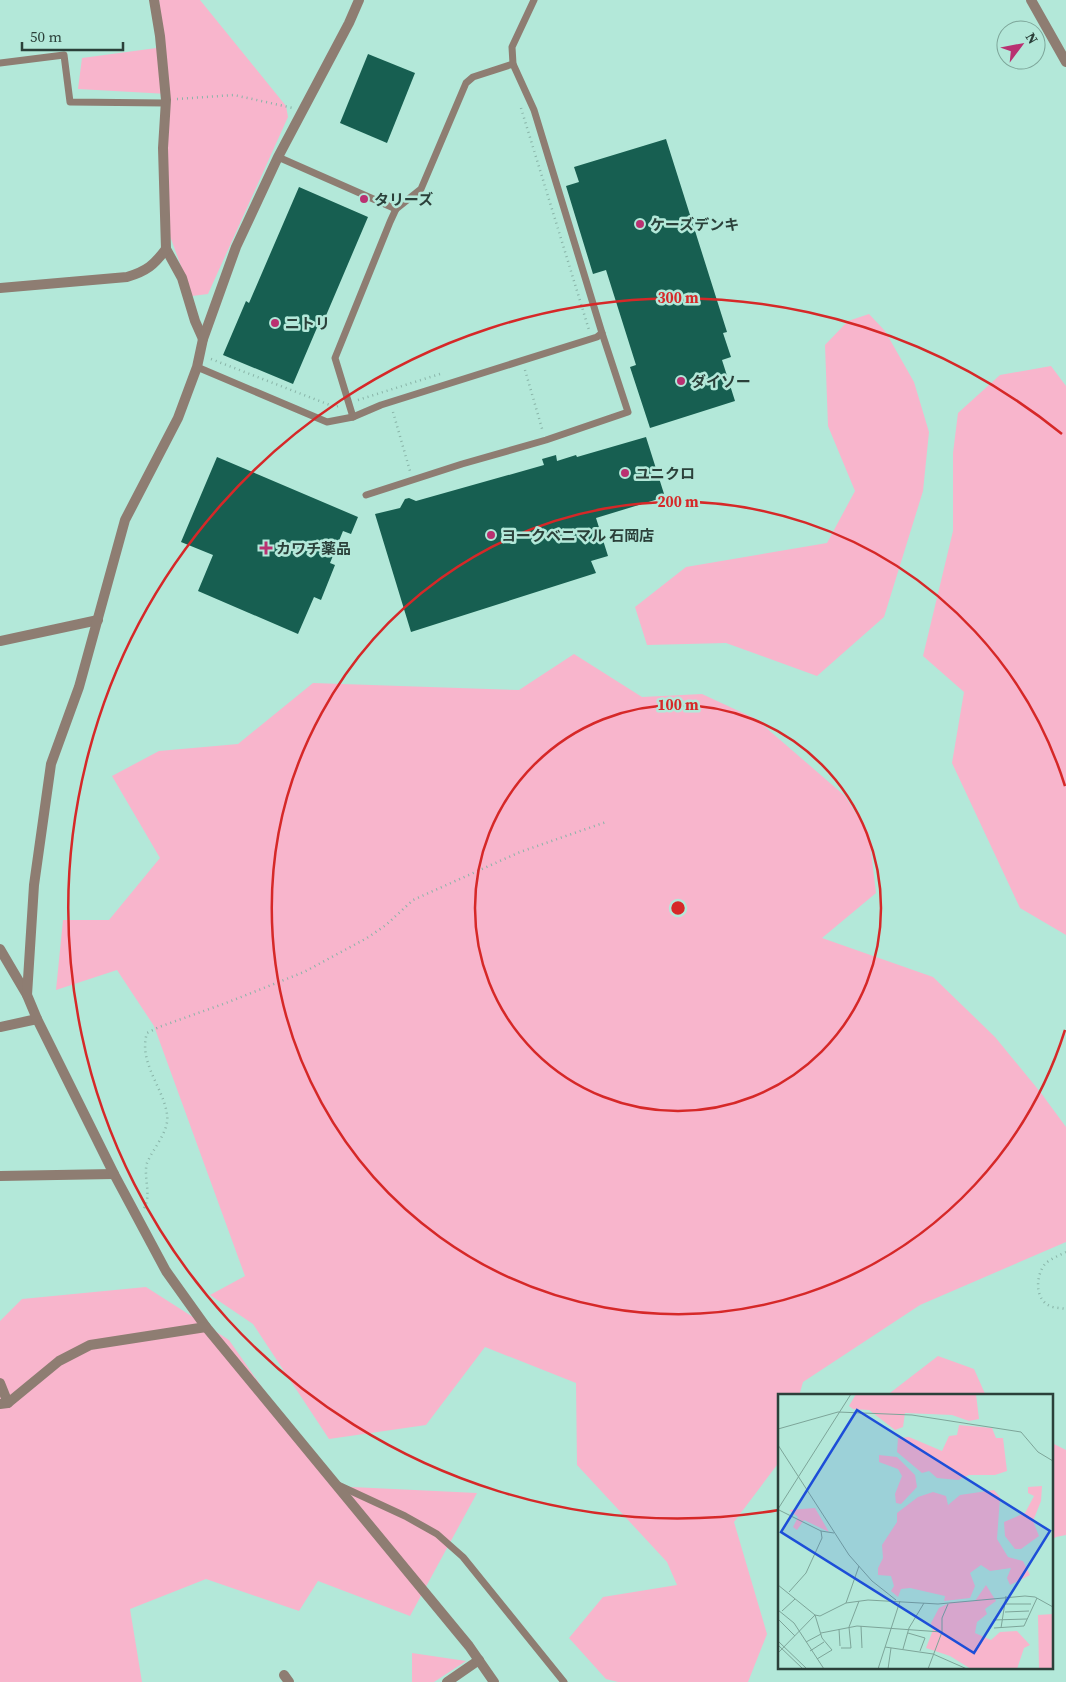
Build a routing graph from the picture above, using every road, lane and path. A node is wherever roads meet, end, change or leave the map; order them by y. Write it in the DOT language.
graph roads {
  1 [pos="154,0"];
  2 [pos="359,0"];
  3 [pos="534,0"];
  4 [pos="1031,0"];
  5 [pos="1066,62"];
  6 [pos="0,63"];
  7 [pos="513,64"];
  8 [pos="166,101"];
  9 [pos="519,104"];
  10 [pos="302,110"];
  11 [pos="278,157"];
  12 [pos="396,209"];
  13 [pos="166,248"];
  14 [pos="0,288"];
  15 [pos="601,330"];
  16 [pos="203,339"];
  17 [pos="200,354"];
  18 [pos="522,360"];
  19 [pos="197,367"];
  20 [pos="443,373"];
  21 [pos="386,390"];
  22 [pos="390,402"];
  23 [pos="348,403"];
  24 [pos="353,417"];
  25 [pos="546,440"];
  26 [pos="412,481"];
  27 [pos="366,495"];
  28 [pos="98,620"];
  29 [pos="0,641"];
  30 [pos="606,822"];
  31 [pos="0,949"];
  32 [pos="27,995"];
  33 [pos="37,1019"];
  34 [pos="0,1027"];
  35 [pos="114,1174"];
  36 [pos="0,1176"];
  37 [pos="138,1218"];
  38 [pos="1066,1252"];
  39 [pos="1066,1309"];
  40 [pos="206,1327"];
  41 [pos="0,1383"];
  42 [pos="4,1403"];
  43 [pos="335,1484"];
  44 [pos="478,1660"];
  45 [pos="447,1682"];
  46 [pos="494,1682"];
  47 [pos="564,1682"];
  1 -- 8 [label="street"];
  2 -- 10 [label="street"];
  3 -- 7 [label="lane"];
  4 -- 5 [label="street"];
  6 -- 8 [label="lane"];
  7 -- 12 [label="lane"];
  7 -- 15 [label="lane"];
  8 -- 10 [label="path"];
  8 -- 13 [label="street"];
  9 -- 15 [label="path"];
  10 -- 11 [label="street"];
  11 -- 12 [label="lane"];
  11 -- 16 [label="street"];
  12 -- 23 [label="lane"];
  13 -- 14 [label="street"];
  13 -- 16 [label="street"];
  15 -- 18 [label="lane"];
  15 -- 25 [label="lane"];
  16 -- 17 [label="street"];
  17 -- 19 [label="street"];
  17 -- 23 [label="path"];
  18 -- 22 [label="lane"];
  18 -- 25 [label="path"];
  19 -- 24 [label="lane"];
  19 -- 28 [label="street"];
  20 -- 21 [label="path"];
  21 -- 22 [label="path"];
  21 -- 23 [label="path"];
  22 -- 24 [label="lane"];
  22 -- 26 [label="path"];
  23 -- 24 [label="lane"];
  25 -- 26 [label="lane"];
  26 -- 27 [label="lane"];
  28 -- 29 [label="street"];
  28 -- 32 [label="street"];
  30 -- 37 [label="path"];
  31 -- 32 [label="street"];
  32 -- 33 [label="street"];
  33 -- 34 [label="street"];
  33 -- 35 [label="street"];
  35 -- 36 [label="street"];
  35 -- 37 [label="street"];
  37 -- 40 [label="street"];
  38 -- 39 [label="path"];
  40 -- 42 [label="street"];
  40 -- 43 [label="street"];
  41 -- 42 [label="street"];
  43 -- 44 [label="street"];
  43 -- 47 [label="lane"];
  44 -- 45 [label="street"];
  44 -- 46 [label="street"];
}
